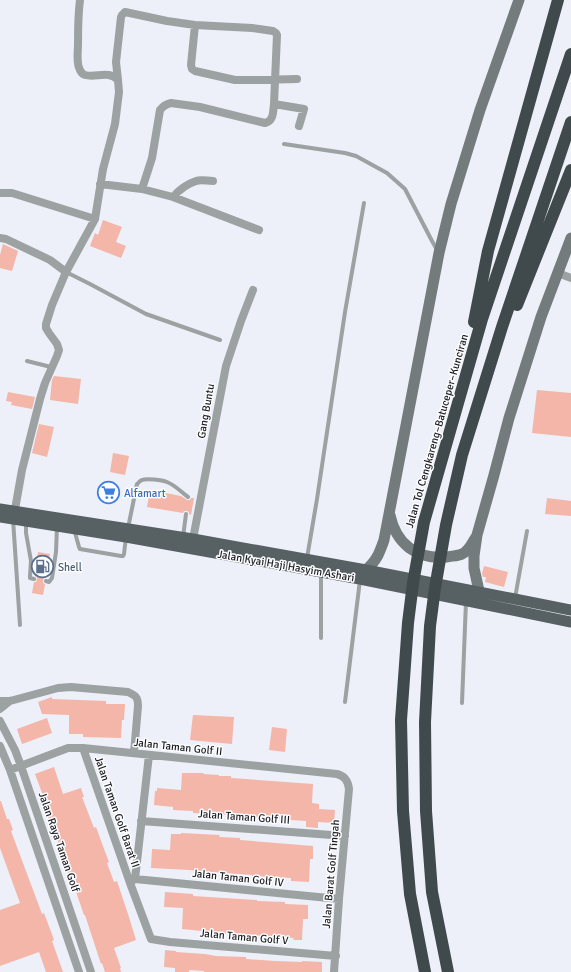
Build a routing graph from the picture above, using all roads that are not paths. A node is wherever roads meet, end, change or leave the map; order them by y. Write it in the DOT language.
graph roads {
  1 [pos="80,0"];
  2 [pos="519,0"];
  3 [pos="558,0"];
  4 [pos="195,25"];
  5 [pos="571,54"];
  6 [pos="297,79"];
  7 [pos="118,80"];
  8 [pos="275,80"];
  9 [pos="274,104"];
  10 [pos="571,122"];
  11 [pos="299,126"];
  12 [pos="284,144"];
  13 [pos="571,170"];
  14 [pos="213,181"];
  15 [pos="100,184"];
  16 [pos="142,188"];
  17 [pos="0,193"];
  18 [pos="173,197"];
  19 [pos="364,203"];
  20 [pos="95,218"];
  21 [pos="259,230"];
  22 [pos="0,238"];
  23 [pos="571,238"];
  24 [pos="439,253"];
  25 [pos="66,272"];
  26 [pos="558,273"];
  27 [pos="571,278"];
  28 [pos="253,290"];
  29 [pos="220,340"];
  30 [pos="27,361"];
  31 [pos="51,367"];
  32 [pos="460,394"];
  33 [pos="479,402"];
  34 [pos="188,497"];
  35 [pos="0,509"];
  36 [pos="390,512"];
  37 [pos="186,514"];
  38 [pos="14,515"];
  39 [pos="0,517"];
  40 [pos="26,521"];
  41 [pos="57,526"];
  42 [pos="74,529"];
  43 [pos="527,531"];
  44 [pos="127,532"];
  45 [pos="477,535"];
  46 [pos="186,541"];
  47 [pos="307,559"];
  48 [pos="321,572"];
  49 [pos="363,575"];
  50 [pos="34,579"];
  51 [pos="46,581"];
  52 [pos="479,592"];
  53 [pos="515,599"];
  54 [pos="466,601"];
  55 [pos="571,610"];
  56 [pos="571,622"];
  57 [pos="20,626"];
  58 [pos="321,638"];
  59 [pos="0,701"];
  60 [pos="10,701"];
  61 [pos="345,702"];
  62 [pos="462,704"];
  63 [pos="0,709"];
  64 [pos="0,721"];
  65 [pos="0,746"];
  66 [pos="83,748"];
  67 [pos="134,753"];
  68 [pos="149,755"];
  69 [pos="21,766"];
  70 [pos="10,770"];
  71 [pos="345,778"];
  72 [pos="141,821"];
  73 [pos="345,836"];
  74 [pos="132,881"];
  75 [pos="339,899"];
  76 [pos="151,939"];
  77 [pos="336,956"];
  78 [pos="79,972"];
  79 [pos="91,972"];
  80 [pos="334,972"];
  81 [pos="425,972"];
  82 [pos="448,972"];
  1 -- 7 [label="street"];
  2 -- 24 [label="main road"];
  3 -- 32 [label="highway"];
  4 -- 7 [label="street"];
  4 -- 8 [label="street"];
  4 -- 8 [label="street"];
  5 -- 32 [label="highway, Jalan Tol Cengkareng–Batuceper–Kunciran"];
  6 -- 8 [label="street"];
  7 -- 15 [label="street"];
  8 -- 9 [label="street"];
  9 -- 11 [label="street"];
  9 -- 16 [label="street"];
  10 -- 33 [label="highway"];
  12 -- 24 [label="lane"];
  13 -- 33 [label="highway"];
  14 -- 18 [label="street"];
  15 -- 16 [label="street"];
  15 -- 20 [label="street"];
  16 -- 18 [label="street"];
  17 -- 20 [label="street"];
  18 -- 21 [label="street"];
  19 -- 47 [label="lane"];
  20 -- 25 [label="street"];
  22 -- 25 [label="street"];
  23 -- 26 [label="main road"];
  24 -- 36 [label="main road"];
  25 -- 29 [label="lane"];
  25 -- 31 [label="street"];
  26 -- 27 [label="street"];
  26 -- 45 [label="main road"];
  28 -- 46 [label="street, Gang Buntu"];
  30 -- 31 [label="lane"];
  31 -- 38 [label="street"];
  32 -- 81 [label="highway, Jalan Tol Cengkareng–Batuceper–Kunciran"];
  33 -- 82 [label="highway"];
  34 -- 44 [label="lane"];
  35 -- 38 [label="main road, Jalan Kyai Haji Hasyim Ashari"];
  36 -- 45 [label="main road"];
  36 -- 49 [label="main road"];
  37 -- 46 [label="lane"];
  38 -- 39 [label="main road, Jalan Kyai Haji Hasyim Ashari"];
  38 -- 40 [label="main road, Jalan Kyai Haji Hasyim Ashari"];
  38 -- 44 [label="main road, Jalan Kyai Haji Hasyim Ashari"];
  38 -- 57 [label="lane"];
  40 -- 41 [label="main road, Jalan Kyai Haji Hasyim Ashari"];
  40 -- 50 [label="lane"];
  41 -- 42 [label="main road, Jalan Kyai Haji Hasyim Ashari"];
  41 -- 51 [label="lane"];
  42 -- 44 [label="main road, Jalan Kyai Haji Hasyim Ashari"];
  42 -- 44 [label="lane"];
  43 -- 53 [label="lane"];
  44 -- 46 [label="main road, Jalan Kyai Haji Hasyim Ashari"];
  45 -- 52 [label="main road"];
  46 -- 47 [label="main road, Jalan Kyai Haji Hasyim Ashari"];
  46 -- 48 [label="main road, Jalan Kyai Haji Hasyim Ashari"];
  47 -- 49 [label="main road, Jalan Kyai Haji Hasyim Ashari"];
  48 -- 49 [label="main road, Jalan Kyai Haji Hasyim Ashari"];
  48 -- 58 [label="lane"];
  49 -- 52 [label="main road, Jalan Kyai Haji Hasyim Ashari"];
  49 -- 54 [label="main road, Jalan Kyai Haji Hasyim Ashari"];
  49 -- 61 [label="lane"];
  52 -- 53 [label="main road, Jalan Kyai Haji Hasyim Ashari"];
  53 -- 55 [label="main road, Jalan Kyai Haji Hasyim Ashari"];
  54 -- 56 [label="main road, Jalan Kyai Haji Hasyim Ashari"];
  54 -- 62 [label="lane"];
  59 -- 60 [label="street"];
  60 -- 63 [label="street"];
  60 -- 67 [label="street"];
  64 -- 69 [label="street, Jalan Raya Taman Golf"];
  65 -- 70 [label="street, Jalan Raya Taman Golf"];
  66 -- 67 [label="street, Jalan Taman Golf II"];
  66 -- 69 [label="street, Jalan Taman Golf II"];
  66 -- 74 [label="street, Jalan Taman Golf Barat II"];
  67 -- 68 [label="street, Jalan Taman Golf II"];
  68 -- 71 [label="street, Jalan Taman Golf II"];
  68 -- 72 [label="street, Jalan Taman Golf Barat II"];
  69 -- 70 [label="street, Jalan Taman Golf II"];
  69 -- 79 [label="street, Jalan Raya Taman Golf"];
  70 -- 78 [label="street, Jalan Raya Taman Golf"];
  71 -- 73 [label="street, Jalan Barat Golf Tingah"];
  72 -- 73 [label="street, Jalan Taman Golf III"];
  72 -- 74 [label="street, Jalan Taman Golf Barat II"];
  73 -- 75 [label="street, Jalan Barat Golf Tingah"];
  74 -- 75 [label="street, Jalan Taman Golf IV"];
  74 -- 76 [label="street, Jalan Taman Golf Barat II"];
  75 -- 77 [label="street, Jalan Barat Golf Tingah"];
  76 -- 77 [label="street, Jalan Taman Golf V"];
  77 -- 80 [label="street, Jalan Barat Golf Tingah"];
}
